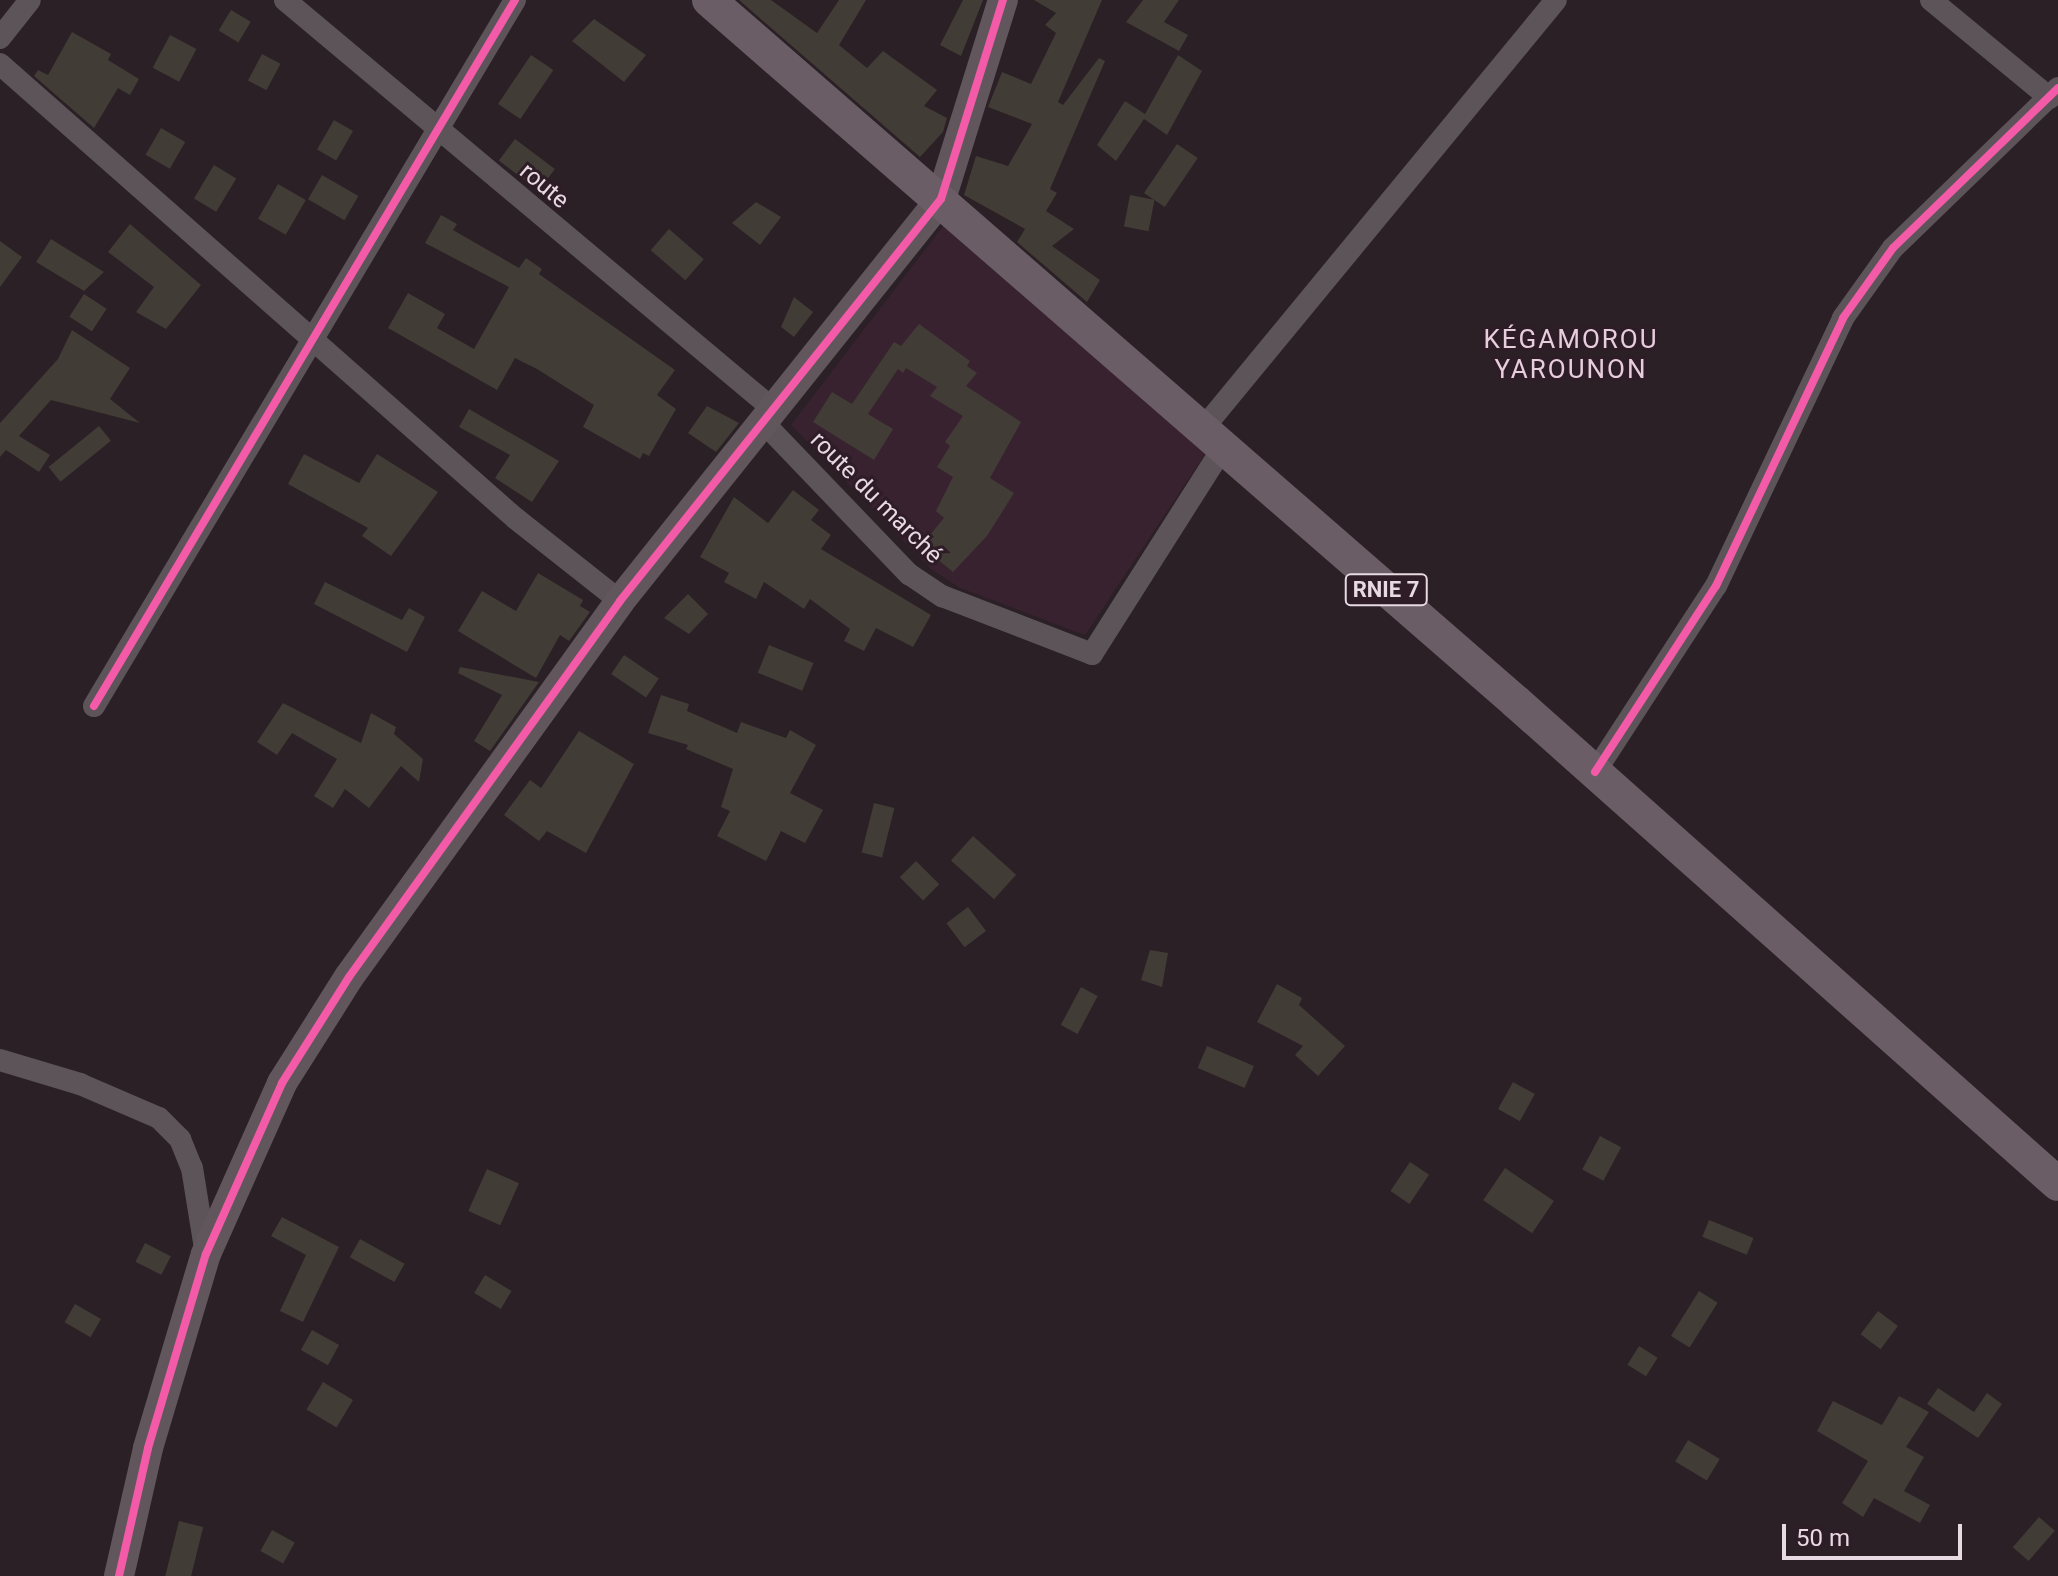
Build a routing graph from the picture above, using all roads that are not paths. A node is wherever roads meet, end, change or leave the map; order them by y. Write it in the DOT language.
graph roads {
  1 [pos="30,0"];
  2 [pos="285,0"];
  3 [pos="515,0"];
  4 [pos="709,0"];
  5 [pos="1003,0"];
  6 [pos="1556,0"];
  7 [pos="1931,0"];
  8 [pos="0,38"];
  9 [pos="0,64"];
  10 [pos="2054,93"];
  11 [pos="439,132"];
  12 [pos="941,199"];
  13 [pos="312,339"];
  14 [pos="768,416"];
  15 [pos="1211,440"];
  16 [pos="620,601"];
  17 [pos="94,706"];
  18 [pos="1595,772"];
  19 [pos="0,1060"];
  20 [pos="2058,1184"];
  21 [pos="206,1254"];
  22 [pos="119,1576"];
  1 -- 8 [label="street"];
  2 -- 11 [label="street, route"];
  3 -- 11 [label="street"];
  4 -- 12 [label="main road, RNIE 7"];
  5 -- 12 [label="street"];
  6 -- 15 [label="street"];
  7 -- 10 [label="street"];
  9 -- 13 [label="street"];
  10 -- 18 [label="street"];
  11 -- 13 [label="street"];
  11 -- 14 [label="street, route"];
  12 -- 14 [label="street"];
  12 -- 15 [label="main road, RNIE 7"];
  13 -- 16 [label="street"];
  13 -- 17 [label="street"];
  14 -- 15 [label="street, route du marché"];
  14 -- 16 [label="street"];
  15 -- 18 [label="main road, RNIE 7"];
  16 -- 21 [label="street"];
  18 -- 20 [label="main road, RNIE 7"];
  19 -- 21 [label="street"];
  21 -- 22 [label="street"];
}
